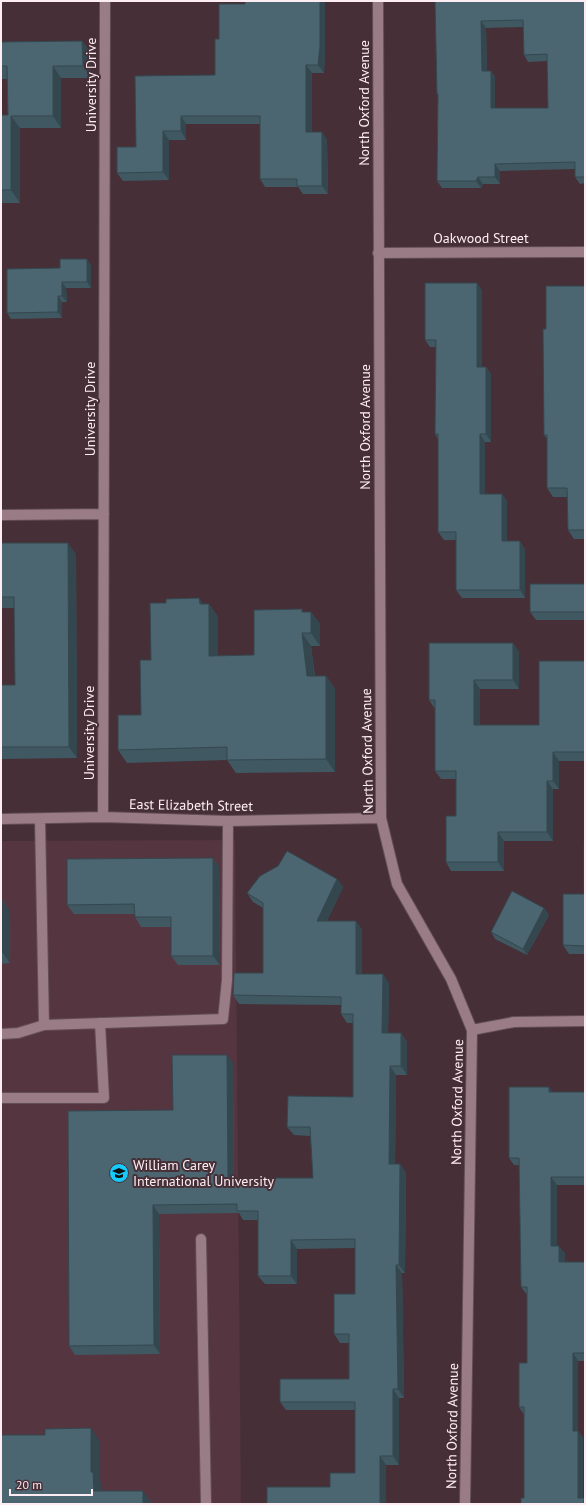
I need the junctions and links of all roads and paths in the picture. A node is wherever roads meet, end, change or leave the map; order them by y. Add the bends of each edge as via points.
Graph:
1 (105, 1) edge
2 (378, 1) edge
3 (585, 252) edge
4 (378, 253) junction
5 (104, 514) junction
6 (1, 515) edge
7 (103, 817) junction
8 (381, 818) junction
9 (1, 819) edge
10 (40, 819) junction
11 (228, 821) junction
12 (585, 1021) edge
13 (100, 1024) junction
14 (44, 1025) junction
15 (472, 1030) junction
16 (1, 1034) edge
17 (1, 1098) edge
18 (201, 1239) dead end
19 (206, 1504) edge
20 (465, 1504) edge

1 - 5 street, University Drive
2 - 4 street, North Oxford Avenue
3 - 4 street, Oakwood Street
4 - 8 street, North Oxford Avenue
5 - 6 street
5 - 7 street, University Drive
7 - 10 street, East Elizabeth Street
7 - 11 street, East Elizabeth Street
8 - 11 street, East Elizabeth Street
8 - 15 street, North Oxford Avenue via 397,884 451,979
9 - 10 street, East Elizabeth Street
10 - 14 street
11 - 13 street via 227,980 223,1019
12 - 15 street via 514,1022
13 - 14 street
13 - 17 street via 104,1098
14 - 16 street via 18,1033
15 - 20 street, North Oxford Avenue
18 - 19 street

